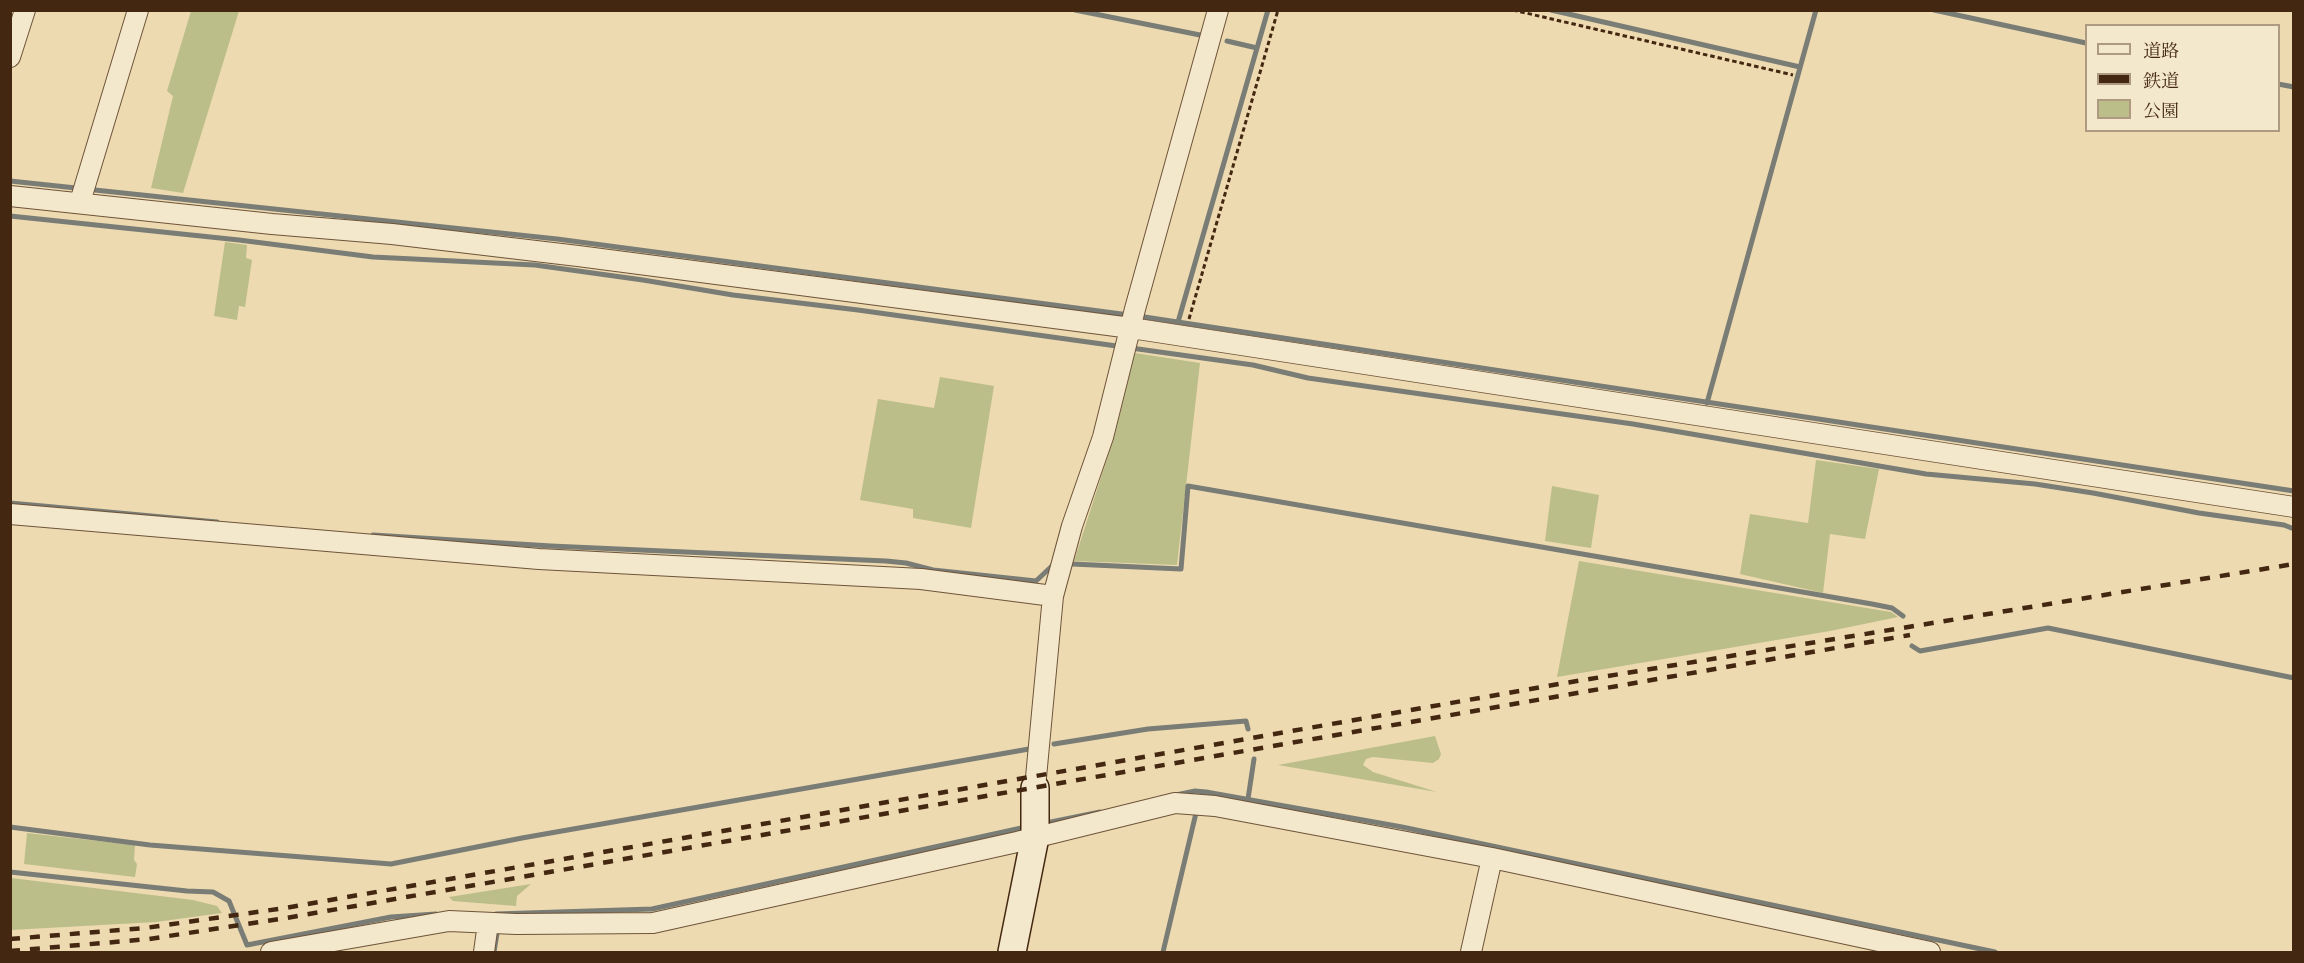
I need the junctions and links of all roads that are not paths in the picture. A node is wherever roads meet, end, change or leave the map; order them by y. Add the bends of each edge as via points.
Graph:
1 (25, 10) edge
2 (138, 10) edge
3 (1218, 10) edge
4 (10, 57) edge
5 (82, 193) junction
6 (10, 196) edge
7 (1130, 330) junction
8 (2294, 507) edge
9 (10, 514) edge
10 (1053, 596) junction
11 (1035, 783) joint
12 (1035, 829) junction
13 (1492, 858) junction
14 (496, 923) junction
15 (271, 952) edge
16 (484, 952) edge
17 (1012, 952) edge
18 (1471, 952) edge
19 (1930, 952) edge

1 - 4 street
2 - 5 street
3 - 7 street
5 - 6 street
5 - 7 street via 272,224 590,257
7 - 8 street
7 - 10 street via 1103,437
9 - 10 street via 539,559 921,579
10 - 11 street
11 - 12 street
12 - 13 street via 1175,803 1215,806
12 - 14 street via 754,902 653,923
12 - 17 street
13 - 18 street
13 - 19 street
14 - 15 street via 449,921
14 - 16 street

